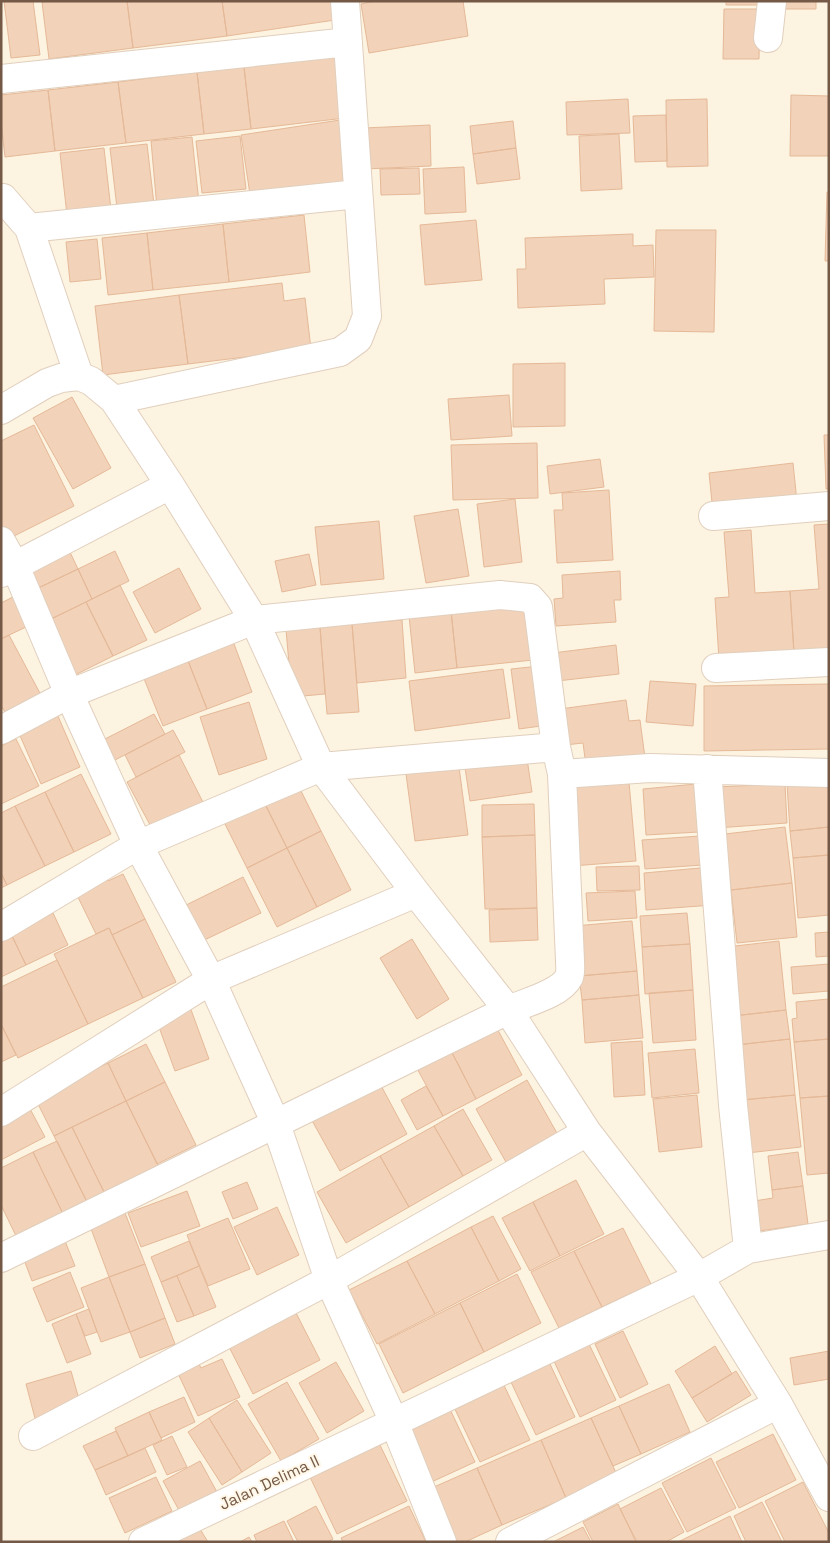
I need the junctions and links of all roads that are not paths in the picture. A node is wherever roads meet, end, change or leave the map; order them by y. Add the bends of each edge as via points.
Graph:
1 (345, 1) edge
2 (772, 1) edge
3 (768, 38) dead end
4 (348, 42) junction
5 (1, 80) edge
6 (2, 193) edge
7 (358, 194) junction
8 (29, 228) junction
9 (79, 376) junction
10 (114, 400) junction
11 (1, 410) edge
12 (170, 485) junction
13 (829, 506) edge
14 (713, 516) dead end
15 (1, 541) edge
16 (8, 570) edge
17 (254, 620) junction
18 (829, 662) edge
19 (716, 668) dead end
20 (68, 694) junction
21 (1, 730) edge
22 (556, 747) junction
23 (321, 766) junction
24 (707, 768) junction
25 (829, 773) edge
26 (562, 774) junction
27 (138, 845) junction
28 (416, 893) junction
29 (1, 927) edge
30 (211, 980) junction
31 (508, 1010) junction
32 (1, 1112) edge
33 (276, 1124) junction
34 (588, 1132) junction
35 (829, 1235) edge
36 (748, 1249) junction
37 (1, 1258) edge
38 (699, 1277) junction
39 (329, 1280) junction
40 (778, 1404) junction
41 (394, 1422) junction
42 (33, 1436) dead end
43 (829, 1497) edge
44 (143, 1542) edge
45 (442, 1542) edge
46 (510, 1542) edge

1 - 4 street
2 - 3 street
4 - 5 street
4 - 7 street
6 - 8 street
7 - 8 street
7 - 10 street via 368,316 358,339 340,352
8 - 9 street
9 - 10 street via 91,380
9 - 11 street via 48,383
10 - 12 street
12 - 16 street
12 - 17 street
13 - 14 street
15 - 16 street
16 - 20 street
17 - 20 street
17 - 22 street via 500,595 530,598 538,608
17 - 23 street
18 - 19 street
20 - 21 street
20 - 27 street
22 - 23 street
22 - 26 street
23 - 27 street
23 - 28 street
24 - 25 street
24 - 26 street
24 - 36 street via 733,1105
26 - 31 street via 570,976 557,990
27 - 29 street
27 - 30 street
28 - 30 street
28 - 31 street
30 - 32 street
30 - 33 street
31 - 33 street
31 - 34 street
33 - 37 street
33 - 39 street
34 - 38 street
34 - 39 street
35 - 36 street, Jalan Delima II
36 - 38 street, Jalan Delima II
38 - 40 street
38 - 41 street, Jalan Delima II
39 - 41 street
39 - 42 street
40 - 43 street
40 - 46 street
41 - 44 street, Jalan Delima II
41 - 45 street

